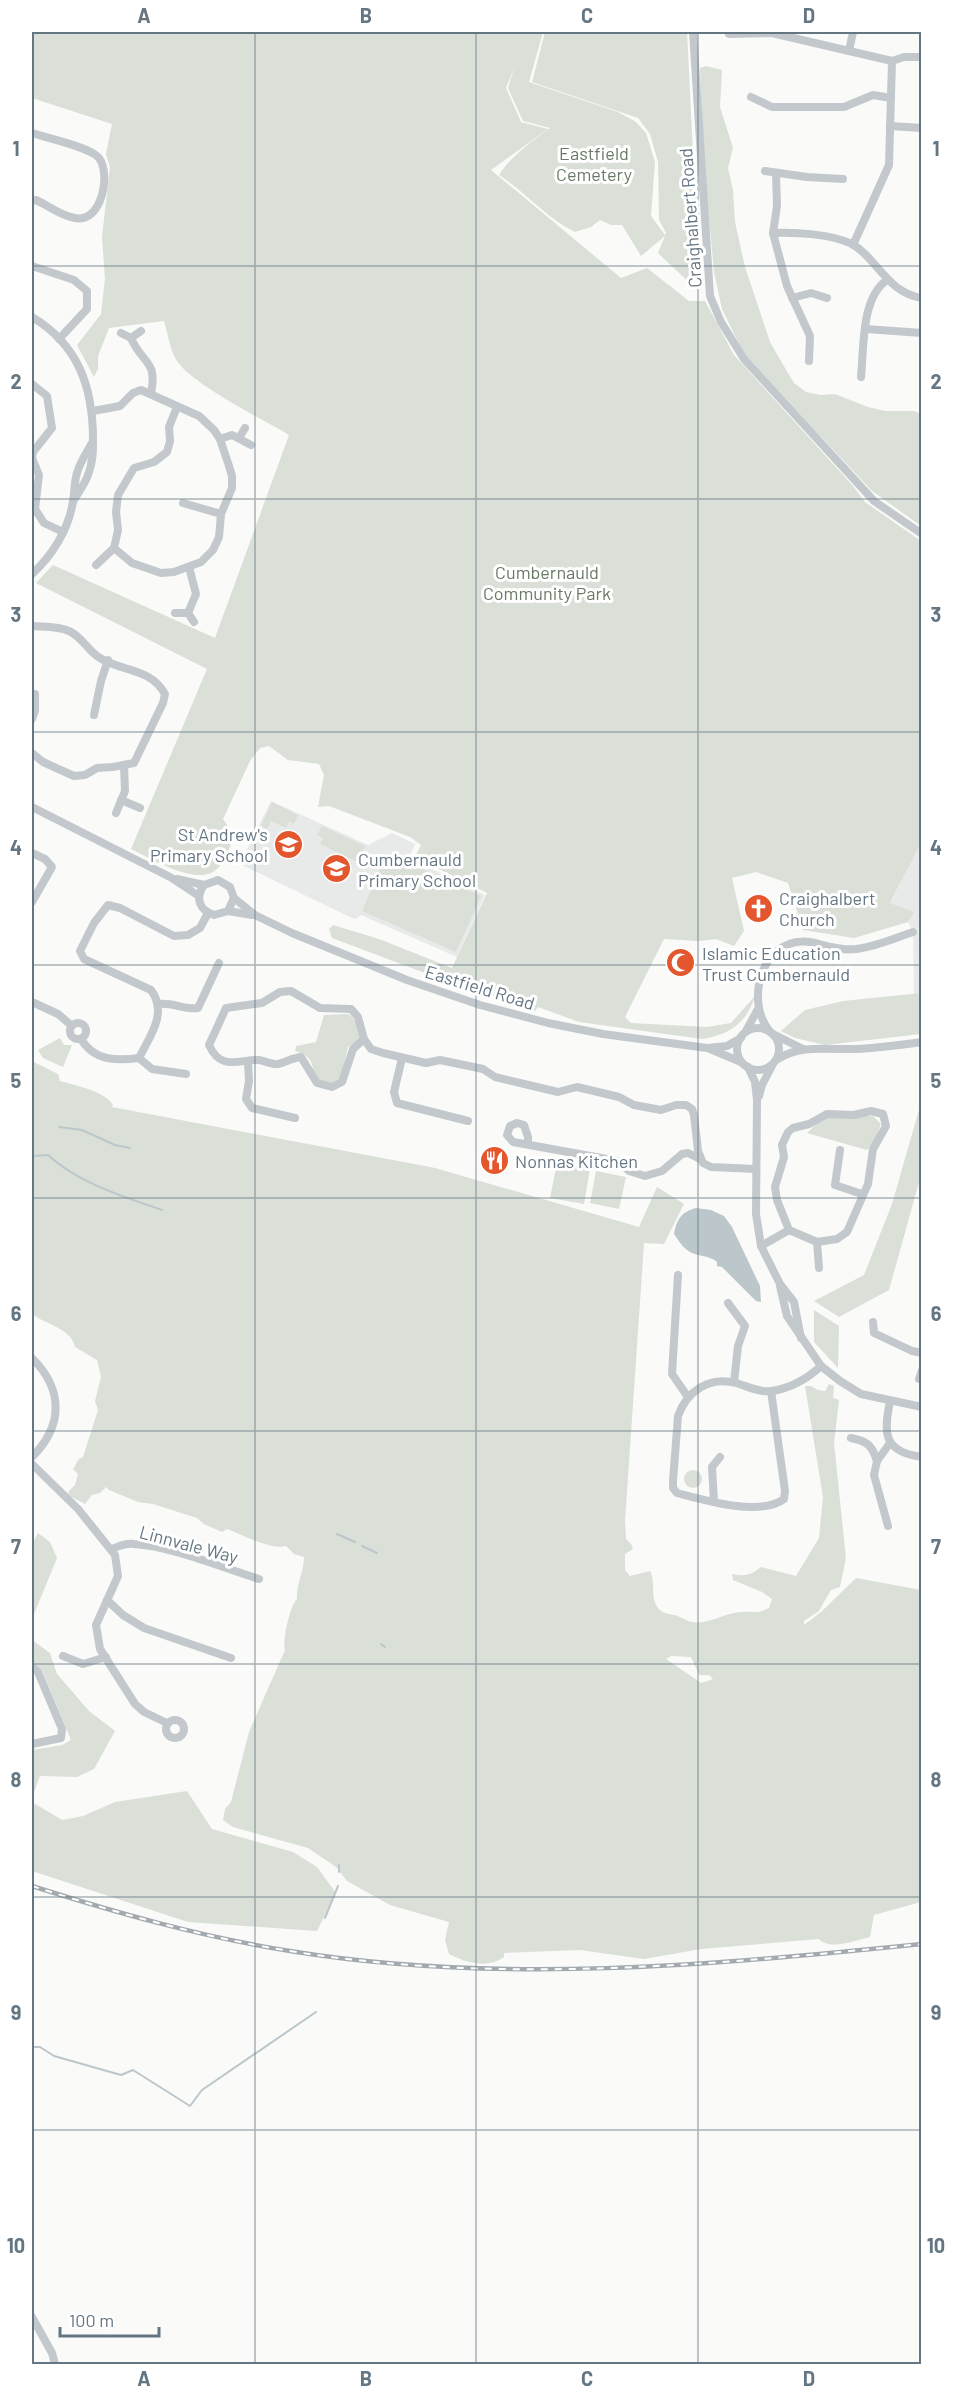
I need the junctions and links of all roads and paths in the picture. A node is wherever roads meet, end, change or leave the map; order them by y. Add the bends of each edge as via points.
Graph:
1 (693, 32) edge
2 (853, 32) edge
3 (730, 33) edge
4 (849, 51) junction
5 (921, 57) edge
6 (892, 61) junction
7 (751, 97) dead end
8 (891, 98) junction
9 (890, 126) junction
10 (921, 128) edge
11 (32, 133) edge
12 (765, 171) dead end
13 (776, 173) junction
14 (843, 179) dead end
15 (32, 201) edge
16 (773, 233) junction
17 (853, 245) junction
18 (32, 266) edge
19 (887, 280) junction
20 (792, 298) junction
21 (827, 298) dead end
22 (921, 298) edge
23 (32, 317) edge
24 (866, 329) junction
25 (141, 331) dead end
26 (121, 333) dead end
27 (921, 333) edge
28 (131, 338) junction
29 (58, 339) junction
30 (809, 361) dead end
31 (861, 376) dead end
32 (32, 384) edge
33 (151, 393) junction
34 (177, 407) junction
35 (93, 411) junction
36 (244, 428) dead end
37 (219, 438) junction
38 (239, 438) junction
39 (251, 445) dead end
40 (34, 492) edge
41 (183, 503) dead end
42 (221, 514) junction
43 (63, 532) junction
44 (921, 534) edge
45 (114, 548) junction
46 (96, 566) dead end
47 (189, 567) junction
48 (32, 574) edge
49 (175, 613) dead end
50 (189, 613) junction
51 (194, 622) dead end
52 (32, 626) edge
53 (108, 660) junction
54 (35, 694) dead end
55 (94, 715) dead end
56 (32, 719) edge
57 (32, 753) edge
58 (124, 765) junction
59 (122, 800) junction
60 (32, 807) edge
61 (140, 808) dead end
62 (116, 813) dead end
63 (32, 853) edge
64 (170, 878) junction
65 (204, 885) junction
66 (199, 896) junction
67 (234, 898) junction
68 (32, 902) edge
69 (228, 911) junction
70 (208, 913) junction
71 (255, 915) junction
72 (913, 932) dead end
73 (219, 963) dead end
74 (34, 1003) edge
75 (158, 1004) junction
76 (758, 1009) junction
77 (32, 1014) edge
78 (72, 1026) junction
79 (771, 1033) junction
80 (743, 1035) junction
81 (81, 1039) junction
82 (364, 1039) junction
83 (921, 1042) edge
84 (707, 1048) junction
85 (804, 1049) junction
86 (139, 1058) junction
87 (402, 1058) junction
88 (776, 1061) junction
89 (248, 1062) junction
90 (746, 1066) junction
91 (186, 1074) dead end
92 (757, 1101) junction
93 (295, 1118) dead end
94 (468, 1121) dead end
95 (528, 1144) dead end
96 (840, 1150) dead end
97 (700, 1159) junction
98 (756, 1169) junction
99 (862, 1194) junction
100 (789, 1230) junction
101 (817, 1242) junction
102 (761, 1246) junction
103 (819, 1268) dead end
104 (678, 1275) dead end
105 (728, 1303) dead end
106 (873, 1322) dead end
107 (921, 1353) edge
108 (32, 1358) edge
109 (821, 1366) junction
110 (921, 1370) edge
111 (919, 1379) dead end
112 (734, 1382) junction
113 (771, 1392) junction
114 (688, 1397) junction
115 (890, 1402) junction
116 (921, 1407) edge
117 (851, 1438) dead end
118 (891, 1443) junction
119 (32, 1457) edge
120 (720, 1457) dead end
121 (921, 1457) edge
122 (877, 1461) junction
123 (32, 1464) edge
124 (714, 1502) junction
125 (888, 1526) dead end
126 (112, 1549) junction
127 (260, 1579) dead end
128 (107, 1600) junction
129 (63, 1656) dead end
130 (106, 1657) junction
131 (231, 1658) dead end
132 (35, 1670) edge
133 (167, 1723) dead end
134 (32, 1744) edge
135 (32, 2317) edge
136 (55, 2364) edge

1 - 44 street, Craighalbert Road via 710,296 721,322 744,359 874,501
2 - 4 street
3 - 4 street via 772,33
4 - 6 street
5 - 6 street
6 - 8 street
7 - 8 street via 772,107 844,107 873,94
8 - 9 street
9 - 10 street
9 - 17 street via 889,165
11 - 15 street via 95,154 103,162 104,170 98,207 83,218
12 - 13 street
13 - 14 street
13 - 16 street
16 - 17 street via 801,232
16 - 20 street
17 - 19 street
18 - 29 street via 74,280 87,291 87,309
19 - 22 street
19 - 24 street via 870,301
20 - 21 street via 811,293
20 - 30 street via 810,336
23 - 29 street
24 - 27 street
24 - 31 street
25 - 28 street
26 - 28 street
28 - 33 street via 154,376
29 - 35 street via 75,359
32 - 40 street via 47,396 52,428 33,452 39,476
33 - 34 street
33 - 35 street via 141,390 120,406
34 - 37 street via 199,416
34 - 45 street via 166,452 154,462 134,468 118,495
35 - 43 street via 89,474 74,500
36 - 38 street
37 - 38 street
37 - 42 street via 232,476 232,488
38 - 39 street
40 - 43 street via 35,509 44,523
41 - 42 street
42 - 47 street via 219,537 213,550
43 - 48 street
45 - 46 street
45 - 47 street via 132,563 149,570 161,573
47 - 50 street via 196,594
49 - 50 street
50 - 51 street
52 - 53 street via 68,630 83,639 97,656
53 - 55 street
53 - 58 street via 148,677 165,694 134,763
54 - 56 street
57 - 58 street via 74,776
58 - 59 street
59 - 61 street
59 - 62 street
60 - 64 street, Eastfield Road
63 - 68 street via 52,867
64 - 65 street, Eastfield Road
64 - 66 street, Eastfield Road
65 - 66 street
65 - 67 street, Eastfield Road via 224,882
66 - 70 street
67 - 69 street
67 - 71 street, Eastfield Road
69 - 70 street, Eastfield Road
69 - 71 street, Eastfield Road
70 - 75 street via 200,928 188,935 174,936 108,905 93,923 80,951 84,959 151,990
71 - 84 street, Eastfield Road via 407,980 480,1005 603,1034
72 - 76 street via 859,949 806,942 783,947 763,969
73 - 75 street via 198,1008
74 - 77 street
74 - 78 street via 58,1014
75 - 86 street via 156,1025
76 - 79 street
76 - 80 street
78 - 81 street via 71,1036
78 - 81 street via 76,1023 85,1027 87,1031
79 - 80 street via 757,1028
79 - 85 street
79 - 88 street via 779,1047
80 - 84 street, Eastfield Road via 726,1046
80 - 90 street via 737,1050
81 - 86 street via 94,1054 107,1059
82 - 87 street via 371,1049
82 - 89 street via 352,1049 342,1082 332,1087 317,1083 301,1057 276,1064
82 - 89 street via 358,1017 351,1009 320,1008 291,991 280,992 262,1003 226,1008 209,1045 213,1054 228,1062
83 - 85 street via 858,1049
84 - 90 street, Eastfield Road
85 - 88 street
86 - 91 street via 152,1069
87 - 94 street via 394,1092 397,1103
87 - 97 street via 426,1063 440,1059 558,1092 577,1087 661,1110 686,1105 694,1115
88 - 90 street via 763,1070
88 - 92 street
89 - 93 street via 246,1099 252,1108
90 - 92 street via 755,1082
92 - 98 street
95 - 97 street via 618,1161 629,1171 645,1176 662,1171 682,1154
96 - 99 street via 835,1185
97 - 98 street via 711,1167
98 - 102 street
99 - 100 street via 868,1184 872,1152 886,1126 883,1114 871,1110 854,1115 827,1114 793,1128 784,1138 784,1157 775,1187
99 - 101 street via 847,1232 837,1239
100 - 101 street
100 - 102 street
101 - 103 street
102 - 109 street via 780,1284 787,1316
104 - 114 street via 672,1374
105 - 112 street via 745,1326 738,1346
106 - 107 street via 874,1333
108 - 119 street via 51,1384 55,1405 54,1426
109 - 113 street via 807,1379
109 - 115 street via 861,1394
110 - 111 street
112 - 113 street
112 - 114 street via 709,1383
113 - 124 street via 784,1498 779,1503 751,1506
114 - 124 street via 678,1416 673,1488 677,1493
115 - 116 street
115 - 118 street via 885,1425
117 - 122 street via 864,1440 873,1447
118 - 121 street via 904,1454
118 - 122 street
120 - 124 street via 712,1467
122 - 125 street via 874,1476
123 - 126 street
126 - 127 street, Linnvale Way via 134,1544 162,1549
126 - 128 street via 118,1576
128 - 130 street via 96,1625 100,1648
128 - 131 street via 144,1628
129 - 130 street via 83,1664
130 - 133 street via 135,1704
132 - 134 street via 62,1729 61,1738
135 - 136 street

